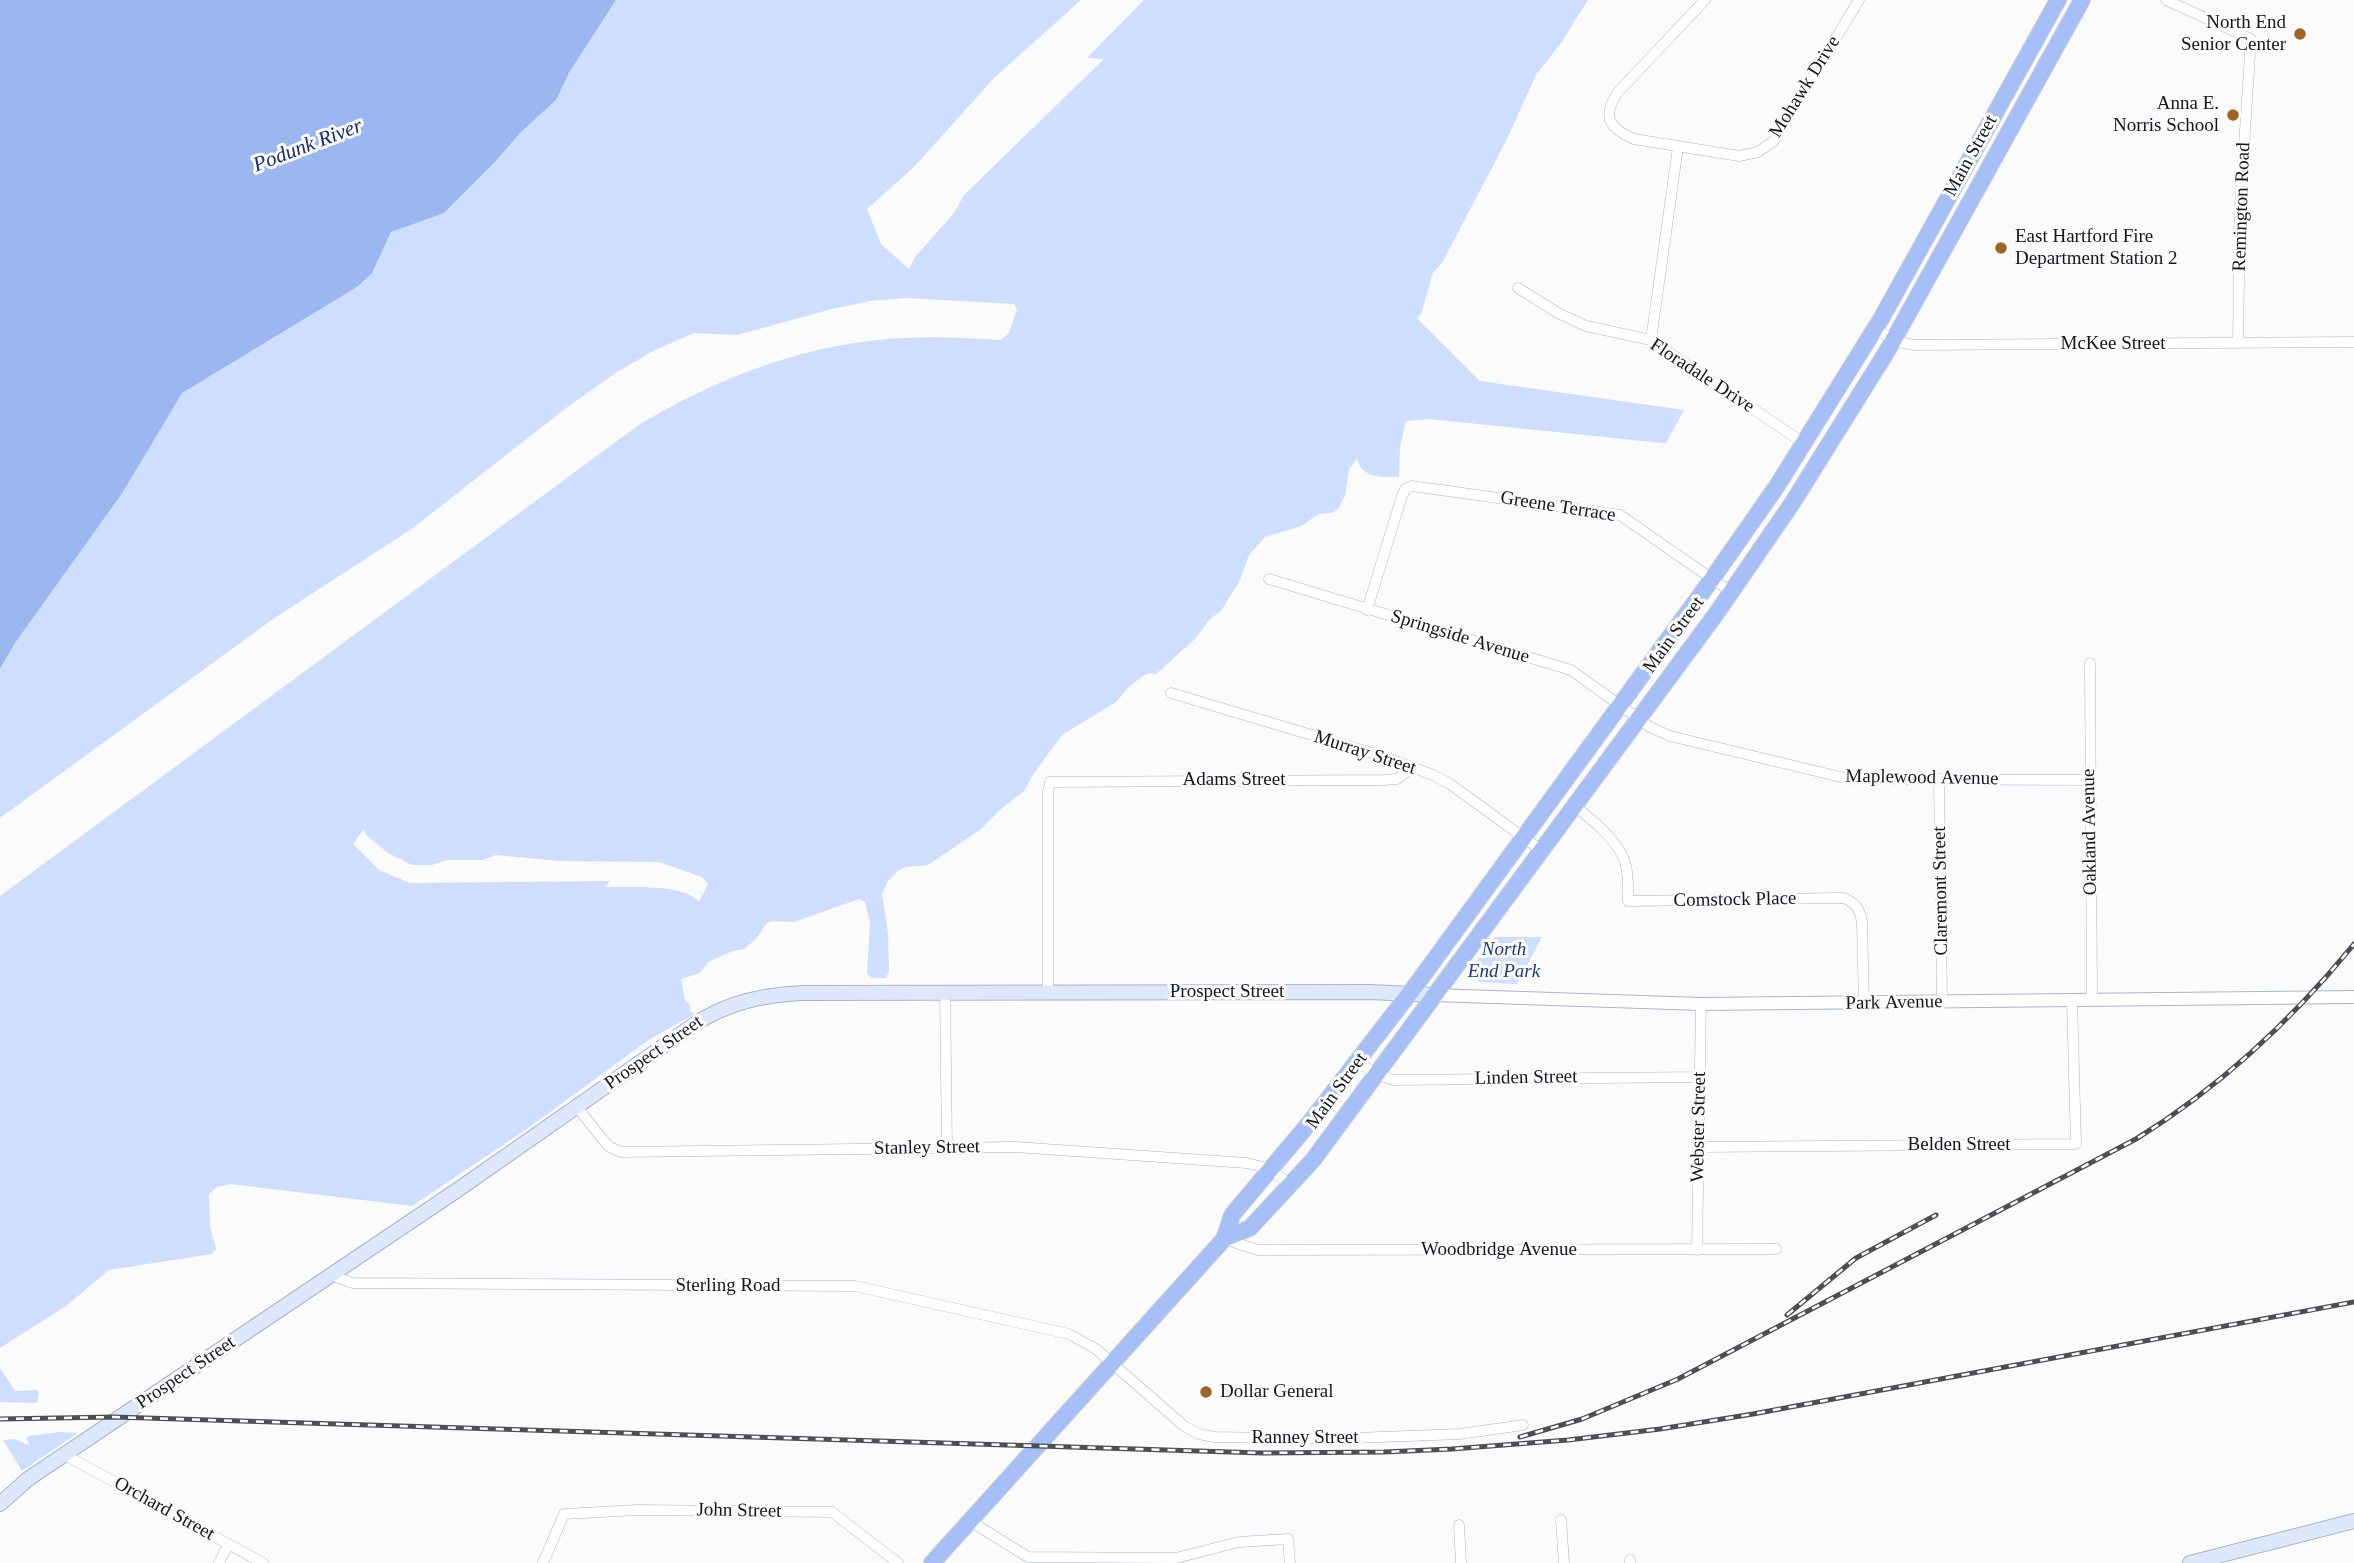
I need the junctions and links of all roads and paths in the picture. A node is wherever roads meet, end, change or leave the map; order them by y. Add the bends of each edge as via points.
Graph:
1 (1704, 0) edge
2 (1859, 0) edge
3 (2058, 0) edge
4 (2082, 0) edge
5 (2166, 0) edge
6 (1678, 147) junction
7 (1934, 224) junction
8 (1952, 234) junction
9 (1518, 288) dead end
10 (1875, 329) junction
11 (1894, 339) junction
12 (1651, 340) junction
13 (2354, 342) edge
14 (2238, 343) junction
15 (1805, 444) junction
16 (1269, 579) dead end
17 (1712, 579) junction
18 (1731, 592) junction
19 (1367, 610) junction
20 (2090, 663) dead end
21 (1171, 693) dead end
22 (1620, 704) junction
23 (1639, 718) junction
24 (1413, 767) junction
25 (1939, 779) junction
26 (2089, 779) junction
27 (1574, 806) junction
28 (1525, 838) junction
29 (1541, 850) junction
30 (945, 991) junction
31 (1048, 992) junction
32 (1410, 994) junction
33 (1434, 995) junction
34 (2354, 997) edge
35 (2072, 1001) junction
36 (2092, 1001) junction
37 (1942, 1002) junction
38 (1864, 1003) junction
39 (1701, 1004) junction
40 (1358, 1061) junction
41 (1376, 1074) junction
42 (1699, 1077) junction
43 (577, 1107) junction
44 (1698, 1147) junction
45 (947, 1148) junction
46 (1270, 1170) junction
47 (1291, 1185) junction
48 (1224, 1239) junction
49 (1776, 1249) dead end
50 (1697, 1250) junction
51 (331, 1275) junction
52 (1112, 1363) junction
53 (1524, 1425) dead end
54 (65, 1455) junction
55 (0, 1504) edge
56 (1561, 1520) dead end
57 (970, 1521) junction
58 (2354, 1521) edge
59 (1459, 1525) dead end
60 (228, 1545) junction
61 (219, 1563) edge
62 (263, 1563) edge
63 (543, 1563) edge
64 (898, 1563) edge
65 (932, 1563) edge
66 (1290, 1563) edge
67 (1461, 1563) edge
68 (1564, 1563) edge
69 (2190, 1563) edge

1 - 6 street, Mohawk Drive via 1609,106 1610,121 1621,133
2 - 6 street, Mohawk Drive via 1774,141 1758,152 1739,156
3 - 7 highway, Main Street
4 - 8 highway, Main Street
5 - 14 street, Remington Road via 2251,39 2240,207
6 - 12 street
7 - 8 highway
7 - 10 highway, Main Street
8 - 11 highway, Main Street
9 - 12 street, Floradale Drive via 1586,326
10 - 11 street, McKee Street
10 - 15 highway, Main Street
11 - 14 street, McKee Street via 1912,345
11 - 18 highway, Main Street
12 - 15 street, Floradale Drive
13 - 14 street, McKee Street
15 - 17 highway, Main Street
16 - 19 street, Springside Avenue
17 - 18 street, Greene Terrace
17 - 19 street, Greene Terrace via 1620,515 1412,486 1405,489
17 - 22 highway, Main Street
18 - 23 highway, Main Street
19 - 22 street, Springside Avenue via 1571,670
20 - 26 street, Oakland Avenue
21 - 24 street, Murray Street
22 - 23 street, Springside Avenue
22 - 28 highway, Main Street
23 - 25 street, Maplewood Avenue via 1670,736 1836,777
23 - 27 highway, Main Street
24 - 28 street, Murray Street via 1450,784
24 - 31 street, Adams Street via 1397,779 1384,780 1050,782
25 - 26 street, Maplewood Avenue
25 - 37 street, Claremont Street
26 - 36 street, Oakland Avenue
27 - 29 highway, Main Street
27 - 38 street, Comstock Place via 1597,824 1623,856 1628,901 1842,898 1853,902 1862,922
28 - 29 street, Murray Street
28 - 32 highway, Main Street
29 - 33 highway, Main Street
30 - 31 main road, Prospect Street
30 - 43 main road, Prospect Street via 793,993 742,1001 709,1015
30 - 45 street
31 - 32 main road, Prospect Street
32 - 33 main road, Prospect Street
32 - 40 highway, Main Street
33 - 39 street, Park Avenue
33 - 41 highway, Main Street
34 - 36 street, Park Avenue
35 - 36 street, Park Avenue
35 - 37 street, Park Avenue
35 - 44 street, Belden Street via 2076,1144
37 - 38 street, Park Avenue
38 - 39 street, Park Avenue
39 - 42 street, Webster Street
40 - 41 street, Linden Street
40 - 46 highway, Main Street
41 - 42 street, Linden Street via 1394,1080
41 - 47 highway, Main Street
42 - 44 street, Webster Street
43 - 45 street, Stanley Street via 608,1146 621,1153
43 - 51 main road, Prospect Street
44 - 50 street, Webster Street
45 - 46 street, Stanley Street via 1028,1148 1247,1163
46 - 47 street, Stanley Street
46 - 48 highway, Main Street via 1232,1215
47 - 48 highway, Main Street via 1250,1228
48 - 50 street, Woodbridge Avenue via 1258,1251
48 - 52 highway, Main Street
49 - 50 street, Woodbridge Avenue
51 - 52 street, Sterling Road via 353,1283 855,1286 1061,1331 1087,1343
51 - 54 main road, Prospect Street
52 - 53 street, Ranney Street via 1184,1426 1214,1437 1460,1434
52 - 57 highway, Main Street
54 - 55 main road, Prospect Street
54 - 60 street, Orchard Street
56 - 68 street
57 - 65 highway, Main Street
57 - 66 street via 1028,1557 1176,1558 1240,1542 1288,1539
58 - 69 main road
59 - 67 street
60 - 61 street
60 - 62 street, Orchard Street
63 - 64 street, John Street via 564,1514 638,1510 832,1512

